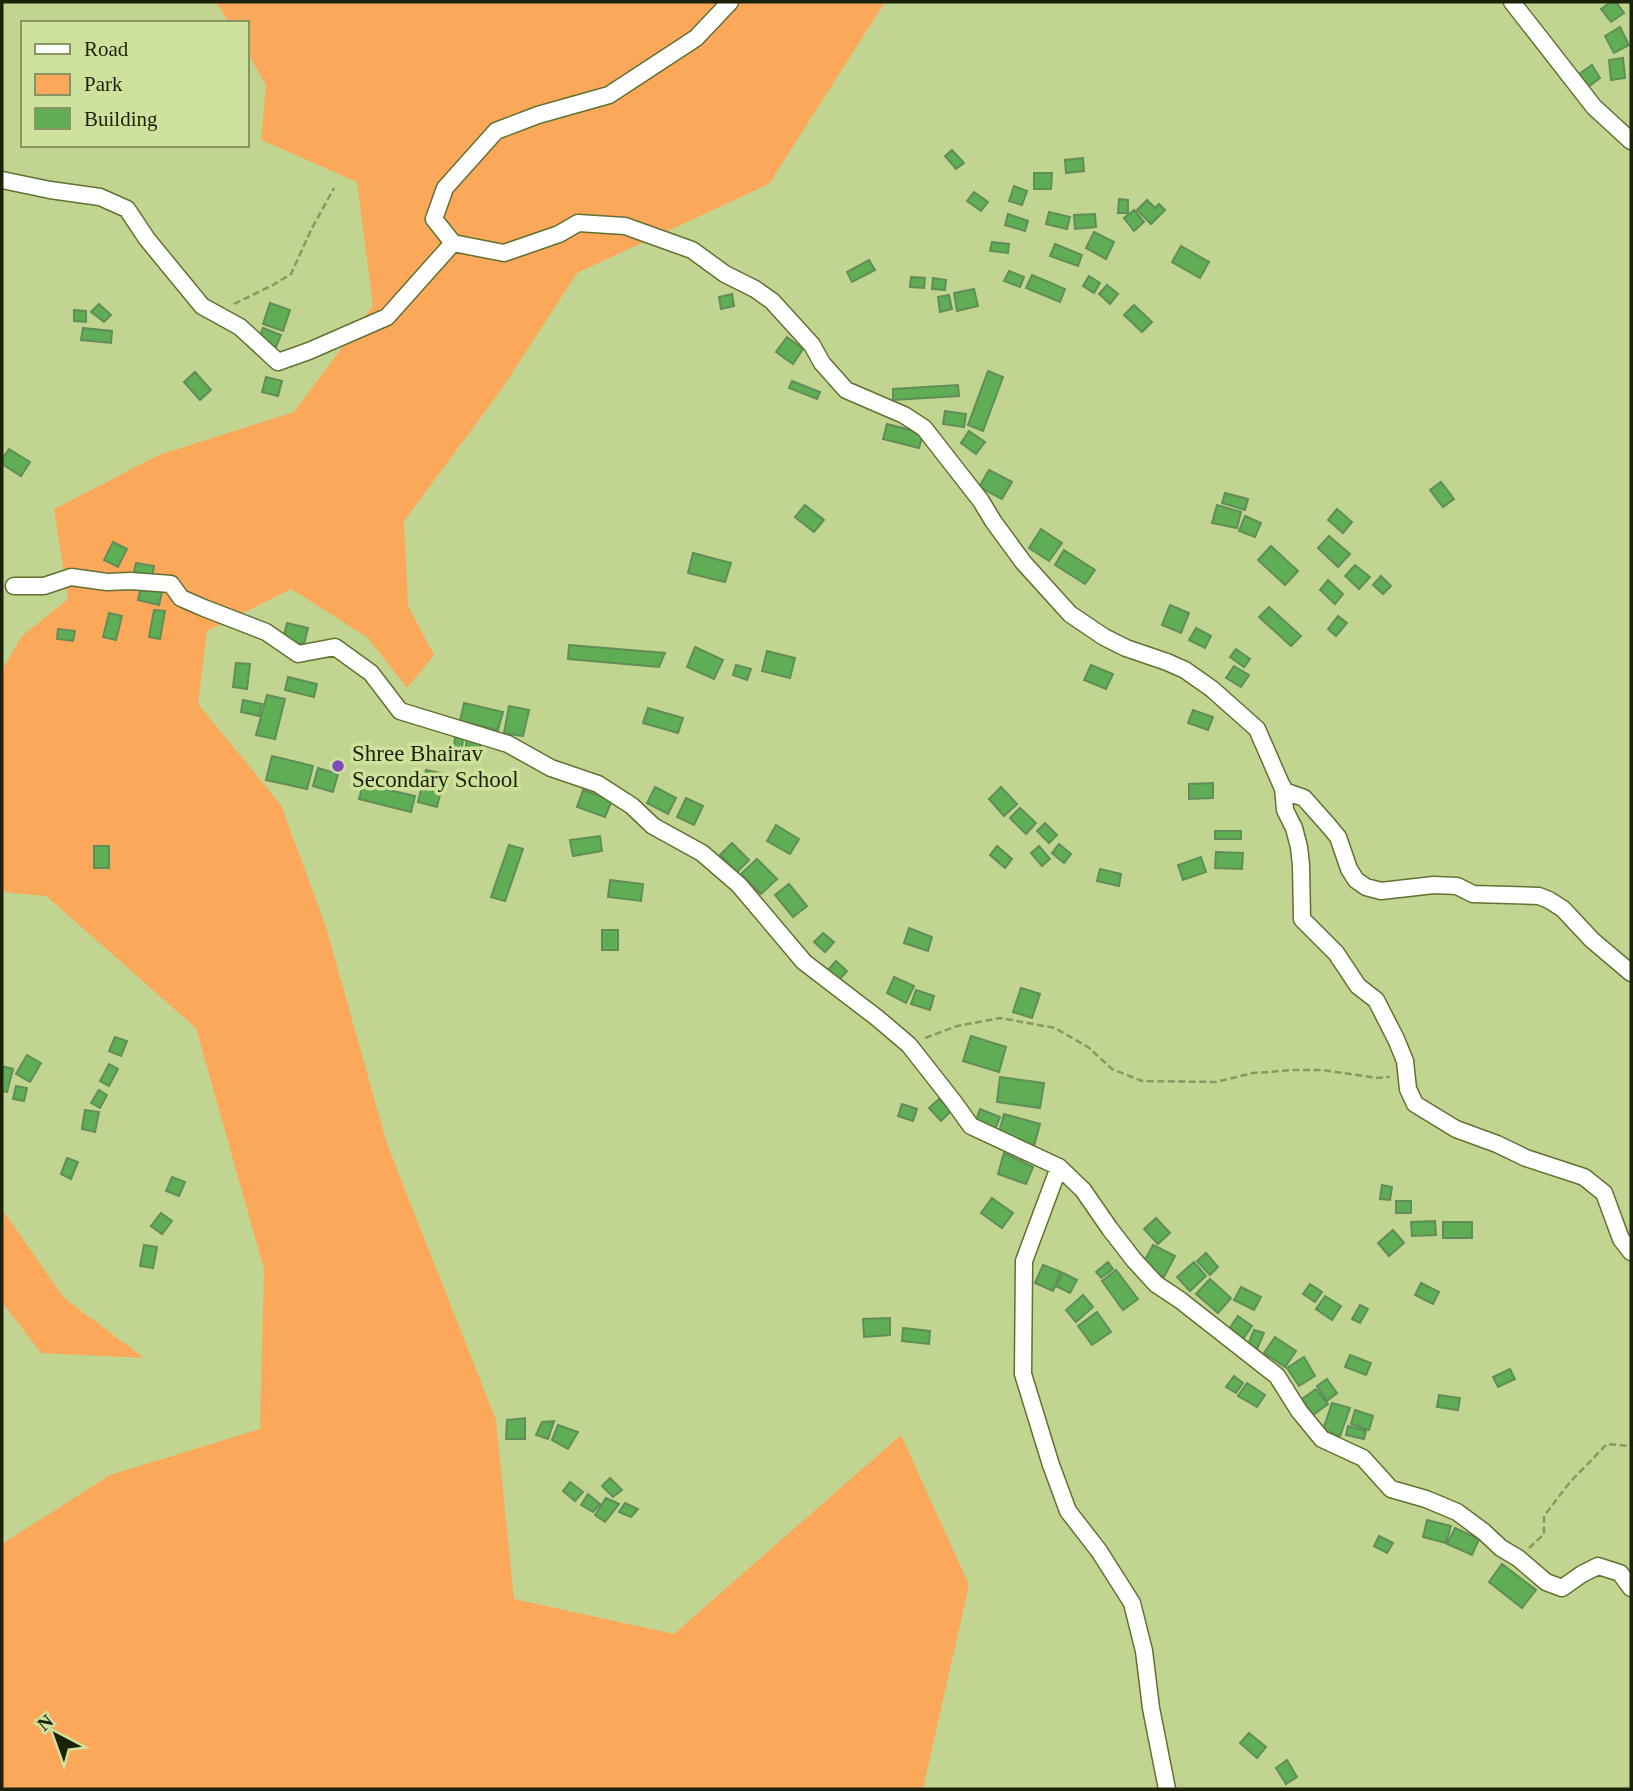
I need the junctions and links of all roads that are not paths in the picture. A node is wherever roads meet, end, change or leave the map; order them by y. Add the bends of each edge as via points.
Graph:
1 (730, 2) edge
2 (1511, 2) edge
3 (1631, 141) edge
4 (2, 180) edge
5 (453, 243) junction
6 (14, 586) dead end
7 (1283, 787) junction
8 (1631, 973) edge
9 (1059, 1167) junction
10 (1631, 1252) edge
11 (1631, 1588) edge
12 (1167, 1789) edge

1 - 5 street via 696,38 610,95 496,131 445,188 434,219
2 - 3 street via 1594,107
4 - 5 street via 100,197 127,209 202,306 240,327 278,362 387,317
5 - 7 street via 504,253 579,223 625,226 692,250 764,295 812,345 846,390 924,428 1023,562 1070,614 1126,648 1192,674 1257,729
6 - 9 street via 44,586 71,577 171,584 181,598 266,632 298,654 335,647 371,673 400,711 508,744 551,768 598,784 653,825 702,853 739,885 804,962 909,1045 971,1126
7 - 8 street via 1304,798 1338,837 1349,869 1366,887 1381,891 1457,886 1473,894 1538,896 1563,909
7 - 10 street via 1285,810 1299,848 1301,919 1336,953 1358,986 1376,1000 1405,1061 1415,1104 1456,1129 1584,1177 1604,1193 1621,1239
9 - 11 street via 1083,1189 1133,1261 1156,1284 1277,1376 1322,1439 1363,1458 1391,1489 1457,1512 1546,1581 1562,1588 1598,1566 1620,1573
9 - 12 street via 1024,1261 1023,1374 1068,1511 1132,1603

